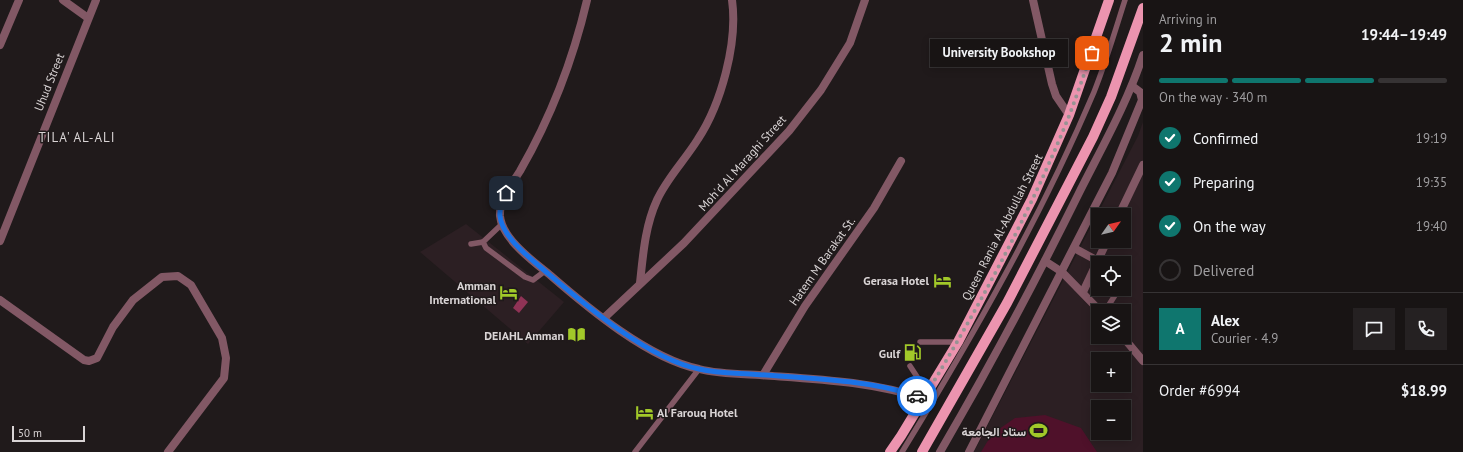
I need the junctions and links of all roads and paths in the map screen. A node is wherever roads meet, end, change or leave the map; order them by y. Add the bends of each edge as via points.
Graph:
1 (18, 0) edge
2 (63, 0) edge
3 (96, 0) edge
4 (587, 0) edge
5 (732, 0) edge
6 (865, 0) edge
7 (1033, 0) edge
8 (1109, 0) edge
9 (1125, 0) edge
10 (1143, 8) edge
11 (88, 18) junction
12 (0, 45) edge
13 (1143, 55) edge
14 (1132, 86) junction
15 (1142, 94) edge
16 (1069, 115) junction
17 (901, 160) dead end
18 (1143, 165) edge
19 (1122, 208) edge
20 (502, 224) junction
21 (0, 241) edge
22 (483, 242) junction
23 (470, 244) dead end
24 (1074, 248) junction
25 (1091, 257) edge
26 (1045, 261) junction
27 (545, 271) junction
28 (1062, 272) junction
29 (1091, 275) edge
30 (640, 283) junction
31 (1083, 292) junction
32 (0, 300) edge
33 (1094, 304) edge
34 (604, 318) junction
35 (920, 342) dead end
36 (958, 342) junction
37 (1129, 344) edge
38 (1143, 361) edge
39 (910, 366) dead end
40 (699, 369) junction
41 (764, 375) junction
42 (926, 395) junction
43 (168, 452) edge
44 (635, 452) edge
45 (890, 452) edge
46 (902, 452) edge
47 (922, 452) edge
48 (940, 452) edge
49 (969, 452) edge

1 - 12 street
2 - 11 street
3 - 11 street, Uhud Street
4 - 20 street via 574,51 553,108 537,142 506,193 501,207
5 - 30 street via 732,32 724,76 704,128 657,200 648,229
6 - 30 street, Moh'd Al Maraghi Street via 850,43 789,131 684,243
7 - 16 street via 1052,84 1056,96
8 - 16 main road, Queen Rania Al-Abdullah Street
9 - 46 lane via 1094,91 1042,202 982,318
10 - 47 main road via 1093,138 1007,303
11 - 21 street, Uhud Street
13 - 14 street
14 - 15 street
14 - 26 street
15 - 24 street via 1142,100 1115,166
16 - 36 main road, Queen Rania Al-Abdullah Street via 1032,199
17 - 41 street, Hatem M Barakat St. via 874,208 805,306
18 - 19 street
20 - 22 lane
20 - 27 street via 513,242
22 - 23 lane
22 - 27 lane via 486,248 524,277 533,280
24 - 25 street
24 - 28 street
26 - 28 street
26 - 48 street
27 - 34 street
28 - 31 street
28 - 49 street
29 - 31 street
30 - 34 street, Moh'd Al Maraghi Street
31 - 33 street
32 - 43 street via 84,360 89,361 97,358 133,300 162,277 178,276 191,285 222,338 226,358 224,378
34 - 40 street via 665,357
35 - 36 lane
36 - 42 main road, Queen Rania Al-Abdullah Street
37 - 38 street
39 - 42 lane
40 - 41 street
40 - 44 lane
41 - 42 street via 844,382
42 - 45 main road, Queen Rania Al-Abdullah Street

